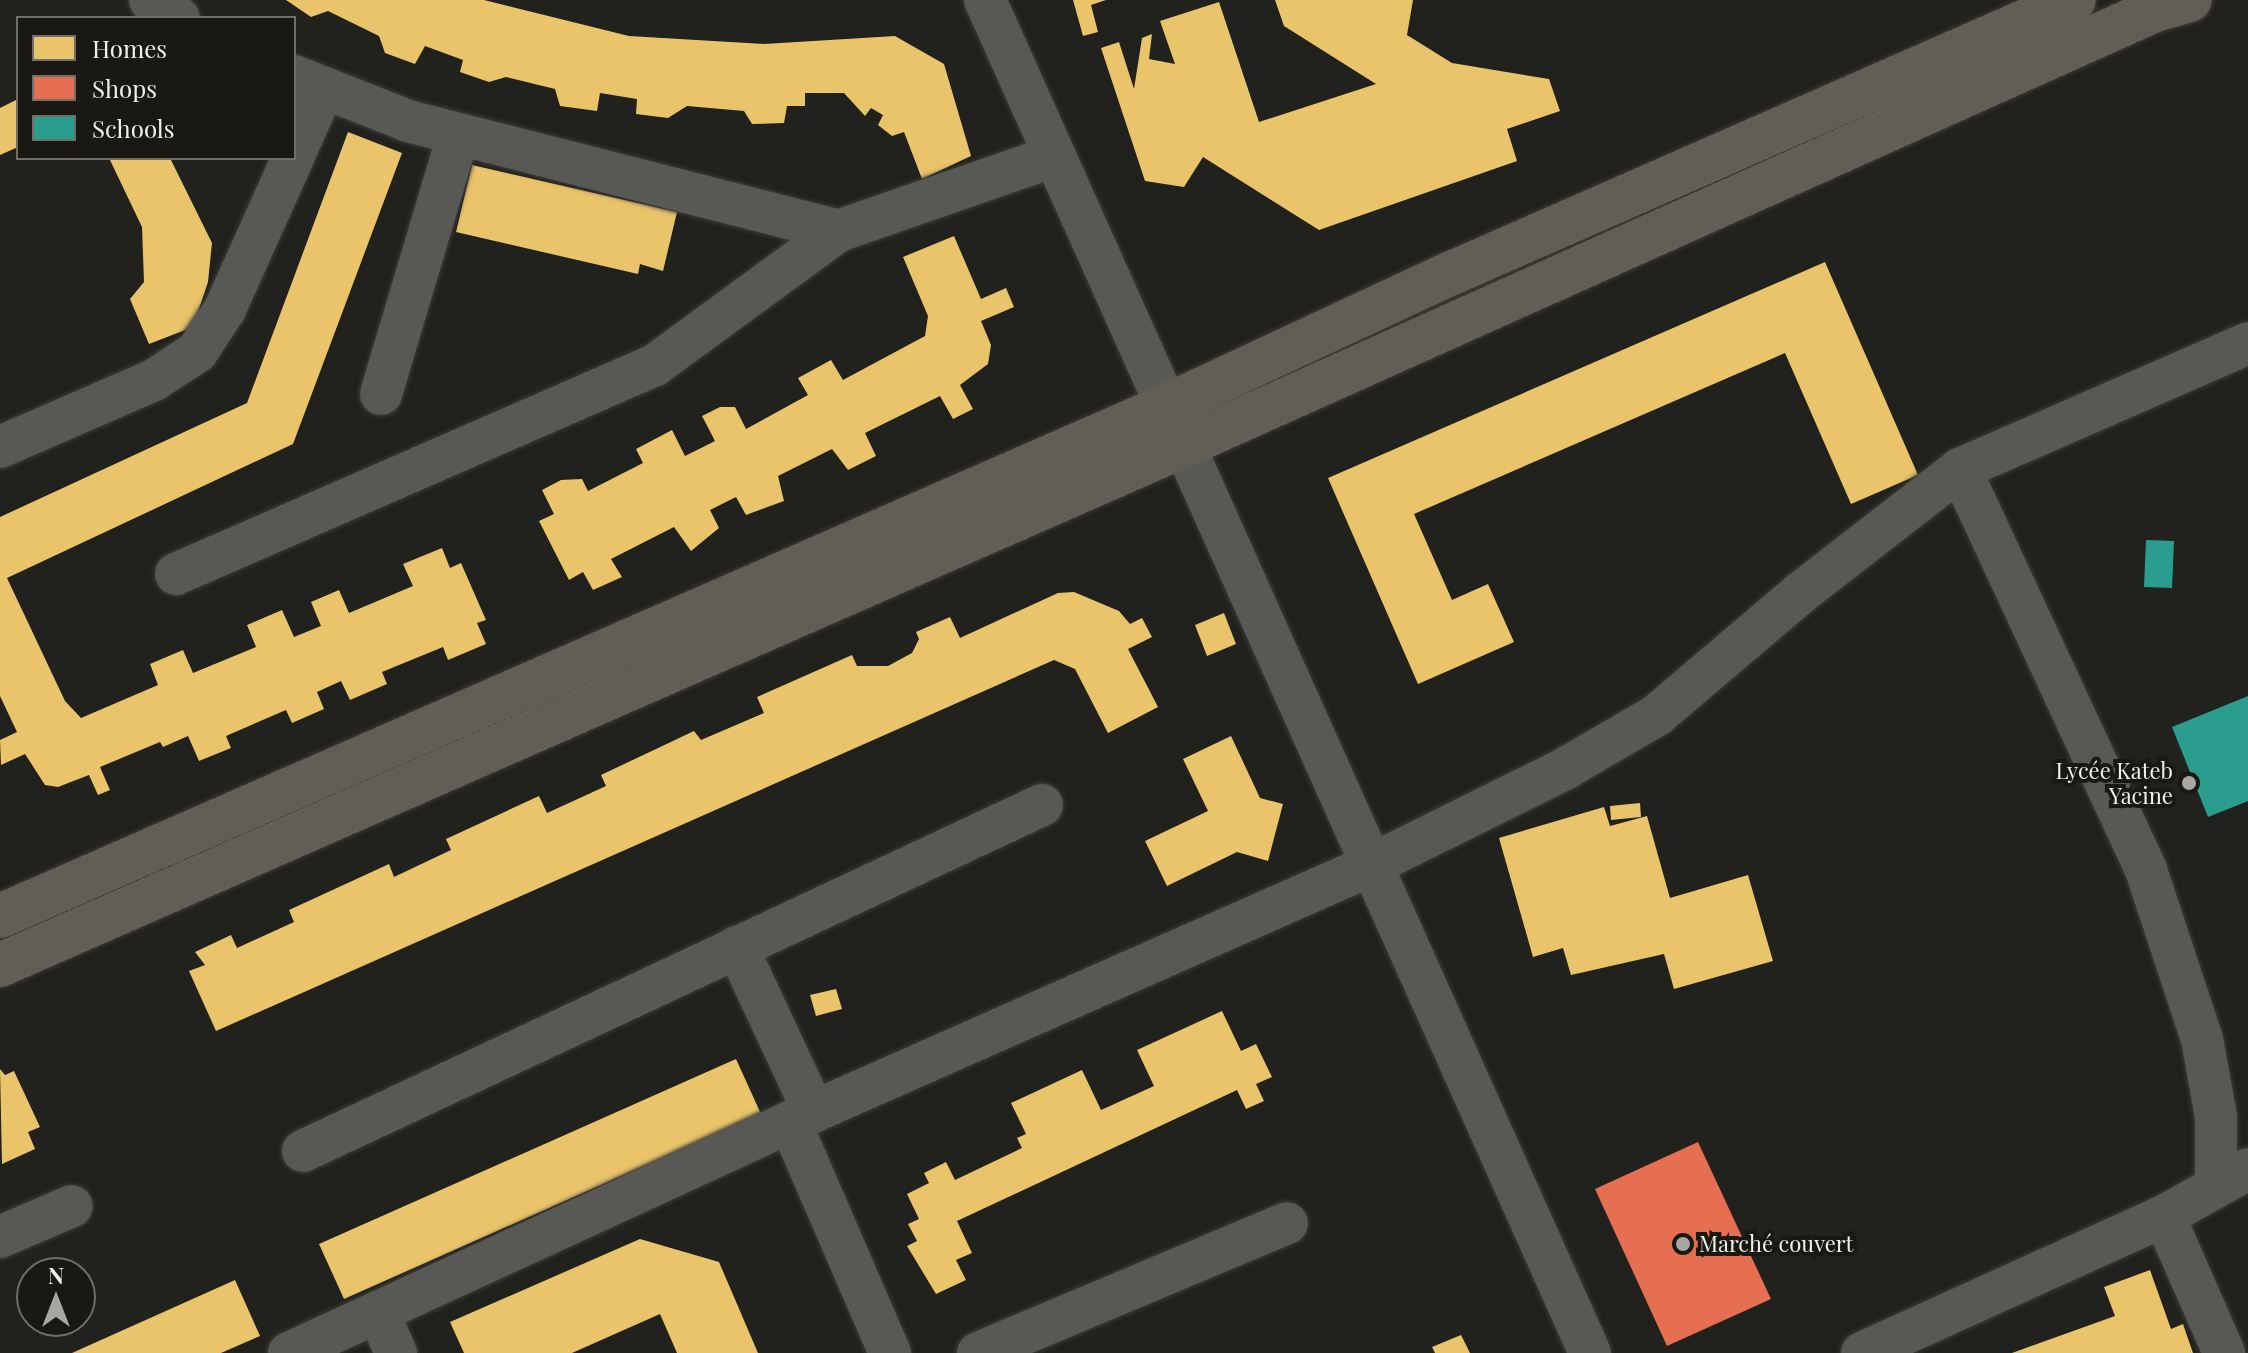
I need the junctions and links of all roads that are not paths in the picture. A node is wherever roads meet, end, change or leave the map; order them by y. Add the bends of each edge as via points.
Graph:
1 (150, 0) edge
2 (985, 0) edge
3 (2074, 0) edge
4 (2190, 0) edge
5 (176, 16) edge
6 (309, 83) edge
7 (458, 135) junction
8 (296, 143) edge
9 (1054, 156) junction
10 (292, 160) edge
11 (838, 231) junction
12 (2248, 343) edge
13 (381, 394) dead end
14 (1164, 407) junction
15 (1183, 446) junction
16 (0, 447) edge
17 (1960, 469) junction
18 (176, 574) dead end
19 (1042, 805) dead end
20 (1369, 866) junction
21 (0, 915) edge
22 (737, 947) junction
23 (9, 961) edge
24 (802, 1117) junction
25 (303, 1151) dead end
26 (2232, 1176) edge
27 (72, 1206) dead end
28 (2164, 1216) junction
29 (1287, 1223) dead end
30 (0, 1237) edge
31 (378, 1312) junction
32 (289, 1353) edge
33 (396, 1353) edge
34 (890, 1353) edge
35 (978, 1353) edge
36 (1590, 1353) edge
37 (1862, 1353) edge
38 (2224, 1353) edge

1 - 5 street
2 - 9 street
3 - 14 main road via 1452,273
4 - 15 main road via 2155,10
6 - 7 street
6 - 8 street
7 - 11 street
7 - 13 street
9 - 11 street
9 - 14 street
10 - 16 street via 225,309 197,352 154,380
11 - 18 street via 655,365
12 - 17 street
14 - 15 street
14 - 21 main road
15 - 20 street
15 - 23 main road
17 - 20 street via 1799,594 1657,715 1566,768
17 - 26 street via 2146,870 2202,1039
19 - 22 street
20 - 24 street
20 - 36 street
21 - 23 street
22 - 24 street
22 - 25 street
24 - 31 street
24 - 34 street
26 - 28 street
27 - 30 street
28 - 37 street
28 - 38 street
29 - 35 street
31 - 32 street
31 - 33 street

